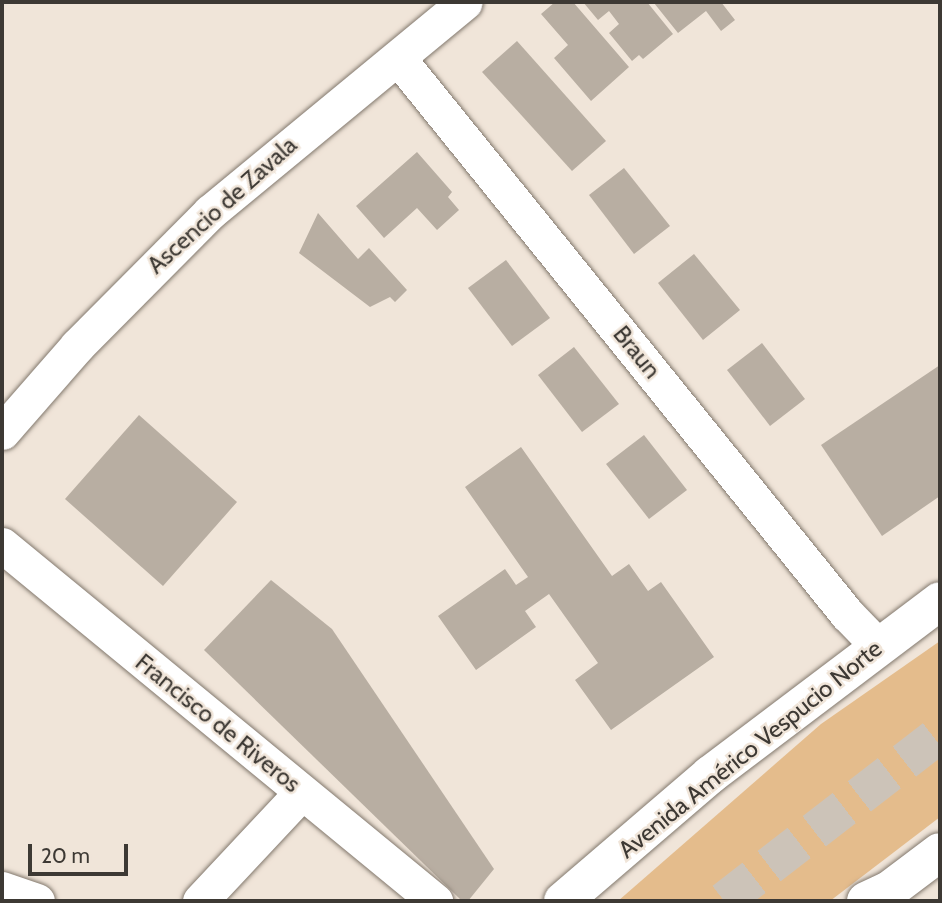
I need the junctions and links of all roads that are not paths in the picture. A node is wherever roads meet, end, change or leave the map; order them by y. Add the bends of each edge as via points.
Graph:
1 (465, 2) edge
2 (398, 58) junction
3 (2, 432) edge
4 (2, 545) edge
5 (940, 601) edge
6 (878, 646) junction
7 (302, 792) junction
8 (940, 852) edge
9 (2, 889) edge
10 (876, 898) edge
11 (37, 901) edge
12 (200, 901) edge
13 (435, 901) edge
14 (564, 901) edge

1 - 2 street, Ascencio de Zavala
2 - 3 street, Ascencio de Zavala via 210,212 77,346
2 - 6 street, Braun via 847,614
4 - 7 street, Francisco de Riveros
5 - 6 main road, Avenida Américo Vespucio Norte
6 - 14 main road, Avenida Américo Vespucio Norte via 710,775
7 - 12 street
7 - 13 street, Francisco de Riveros
8 - 10 main road
9 - 11 street

